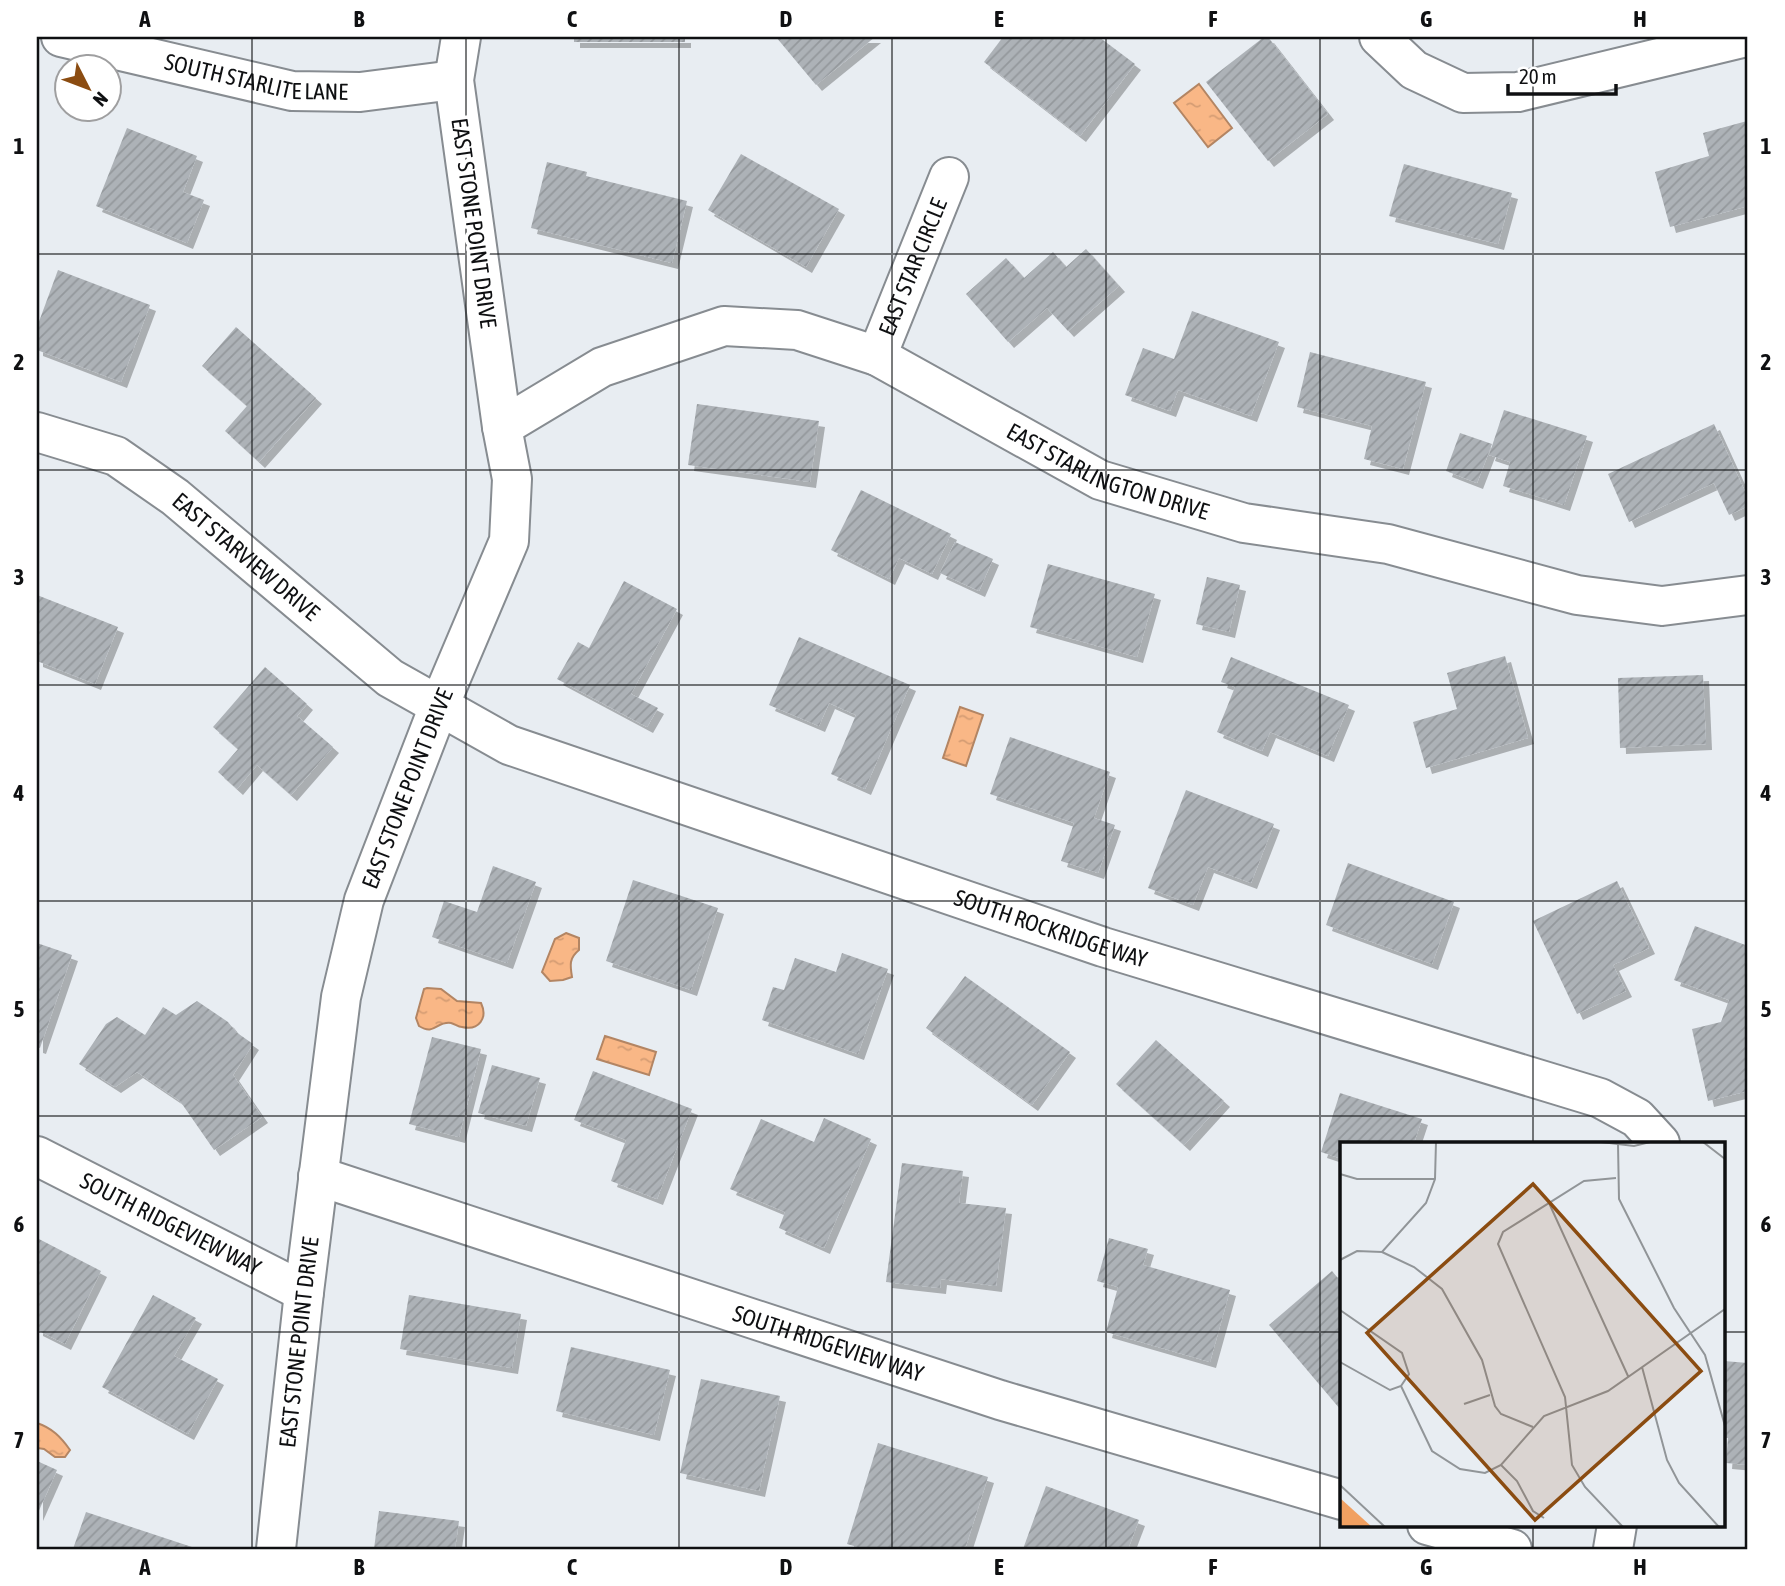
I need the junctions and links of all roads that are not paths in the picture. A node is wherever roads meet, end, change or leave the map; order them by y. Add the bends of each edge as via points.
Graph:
1 (59, 37) edge
2 (461, 37) edge
3 (1378, 37) edge
4 (1746, 37) edge
5 (37, 38) edge
6 (454, 80) junction
7 (949, 177) dead end
8 (877, 356) junction
9 (502, 427) junction
10 (37, 432) edge
11 (1748, 595) edge
12 (439, 706) junction
13 (1659, 1142) edge
14 (37, 1156) edge
15 (318, 1176) junction
16 (304, 1292) junction
17 (1340, 1499) edge
18 (1430, 1526) edge
19 (1618, 1526) edge
20 (276, 1549) edge
21 (1511, 1549) edge
22 (1613, 1549) edge

1 - 5 street, SOUTH STARLITE LANE
1 - 6 street, SOUTH STARLITE LANE via 292,91 360,92
2 - 6 street, EAST STONE POINT DRIVE
3 - 4 street via 1414,70 1463,93 1518,92
6 - 9 street, EAST STONE POINT DRIVE
7 - 8 street, EAST STAR CIRCLE
8 - 9 street, EAST STARLINGTON DRIVE via 797,330 724,326 602,368
8 - 11 street, EAST STARLINGTON DRIVE via 1100,480 1244,523 1388,544 1577,595 1662,606
9 - 12 street, EAST STONE POINT DRIVE via 512,479 509,541
10 - 12 street, EAST STARVIEW DRIVE via 116,456 175,497 390,678
12 - 13 street, SOUTH ROCKRIDGE WAY via 509,745 1077,938 1600,1098 1637,1118
12 - 15 street, EAST STONE POINT DRIVE via 364,900 341,997
14 - 16 street, SOUTH RIDGEVIEW WAY
15 - 16 street, EAST STONE POINT DRIVE
15 - 17 street, SOUTH RIDGEVIEW WAY via 1000,1400
16 - 20 street, EAST STONE POINT DRIVE
18 - 21 street
19 - 22 street

